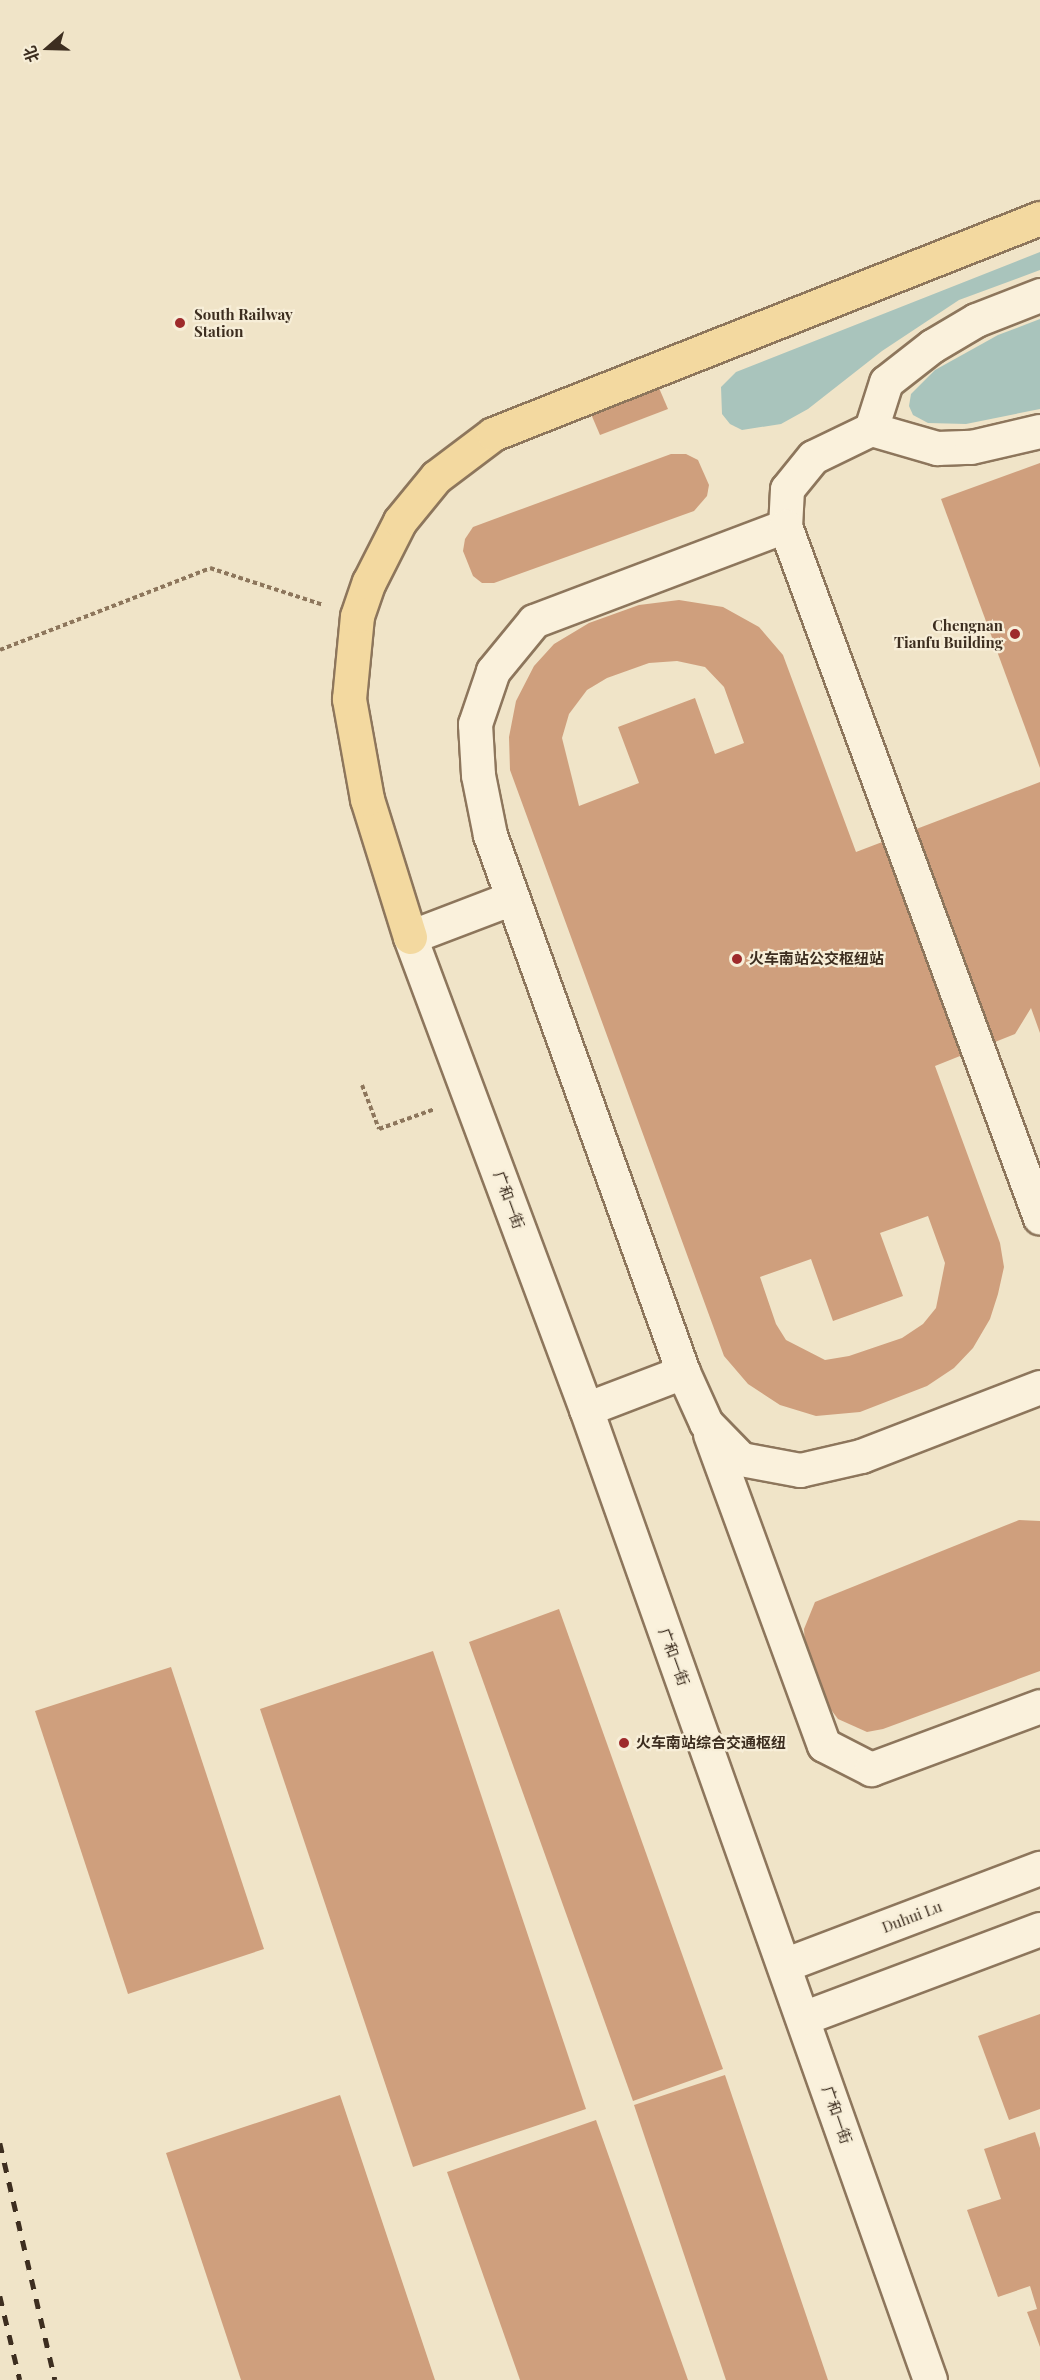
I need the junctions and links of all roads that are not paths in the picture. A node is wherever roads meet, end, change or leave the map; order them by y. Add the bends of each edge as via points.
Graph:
1 (1040, 218) edge
2 (1040, 295) edge
3 (871, 429) junction
4 (1040, 431) edge
5 (785, 526) junction
6 (512, 898) junction
7 (410, 937) junction
8 (1040, 1218) edge
9 (683, 1372) junction
10 (1040, 1387) edge
11 (586, 1409) junction
12 (706, 1423) junction
13 (1040, 1706) edge
14 (1040, 1868) edge
15 (1040, 1929) edge
16 (784, 1965) junction
17 (803, 2018) junction
18 (930, 2380) edge

1 - 7 main road via 493,434 436,477 400,520 369,582 357,616 349,699 367,800
2 - 3 street via 976,320 932,346 886,382
3 - 4 street via 937,448 971,447
3 - 5 street via 813,457 786,489
5 - 6 street via 534,621 492,671 475,724 478,775 490,835
5 - 8 street
6 - 7 street
6 - 9 street
7 - 11 street, 广和一街
9 - 11 street
9 - 12 street
10 - 12 street via 861,1456 800,1470 741,1459
11 - 16 street, 广和一街
12 - 13 street via 824,1745 872,1769
14 - 16 street, Duhui Lu
15 - 17 street
16 - 17 street, 广和一街
17 - 18 street, 广和一街

